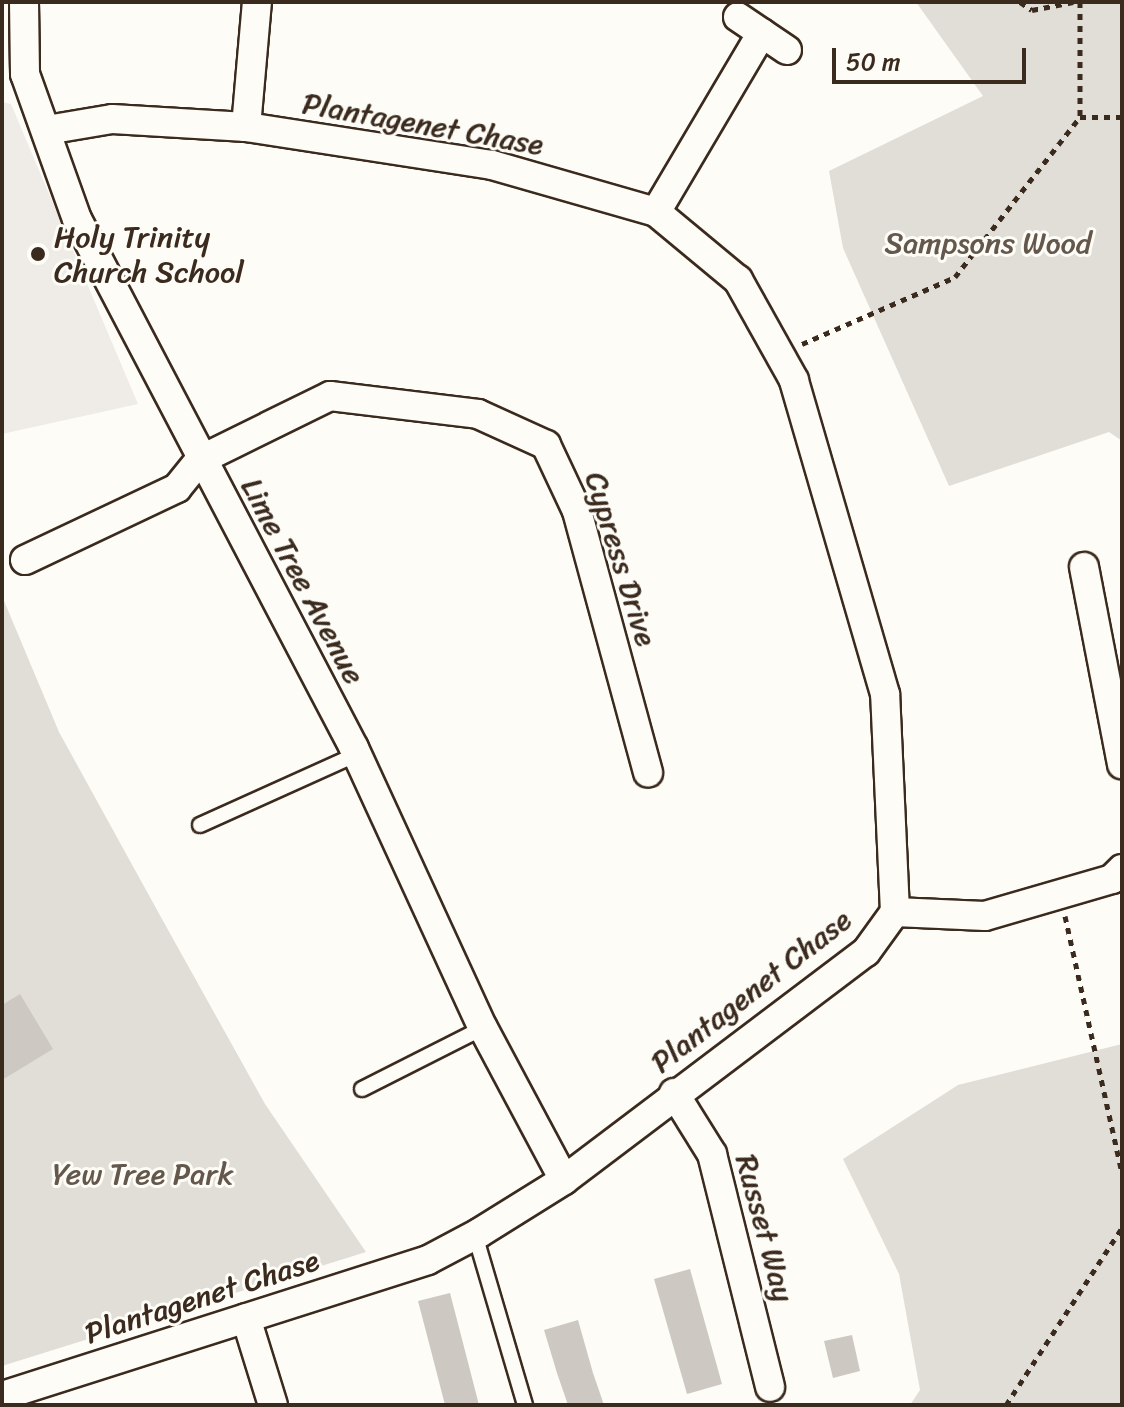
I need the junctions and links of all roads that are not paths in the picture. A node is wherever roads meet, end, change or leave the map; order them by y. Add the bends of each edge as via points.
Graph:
1 (24, 2) edge
2 (257, 2) edge
3 (738, 17) dead end
4 (762, 33) junction
5 (787, 50) dead end
6 (246, 127) junction
7 (47, 130) junction
8 (656, 212) junction
9 (200, 460) junction
10 (25, 560) dead end
11 (1084, 567) dead end
12 (357, 754) junction
13 (1122, 764) edge
14 (648, 773) dead end
15 (200, 825) dead end
16 (1122, 869) edge
17 (895, 912) junction
18 (483, 1028) junction
19 (362, 1089) dead end
20 (674, 1093) junction
21 (564, 1180) junction
22 (475, 1235) junction
23 (246, 1318) junction
24 (770, 1387) dead end
25 (2, 1396) edge
26 (273, 1405) edge
27 (525, 1405) edge

1 - 7 street, Lime Tree Avenue via 25,74
2 - 6 street
3 - 4 street
4 - 5 street
4 - 8 street
6 - 7 street, Plantagenet Chase via 112,119
6 - 8 street, Plantagenet Chase via 492,165
7 - 9 street, Lime Tree Avenue via 77,219
8 - 17 street, Plantagenet Chase via 738,280 794,380 885,694
9 - 10 street via 177,488
9 - 12 street, Lime Tree Avenue
9 - 14 street, Cypress Drive via 330,396 478,414 546,445 577,511
11 - 13 street
12 - 15 lane
12 - 18 street, Lime Tree Avenue
16 - 17 street via 1112,879 985,916
17 - 20 street, Plantagenet Chase via 866,952
18 - 19 lane
18 - 21 street, Lime Tree Avenue
20 - 21 street, Plantagenet Chase
20 - 24 street, Russet Way via 712,1154
21 - 22 street, Plantagenet Chase
22 - 23 street, Plantagenet Chase via 428,1260
22 - 27 lane
23 - 25 street, Plantagenet Chase
23 - 26 street

